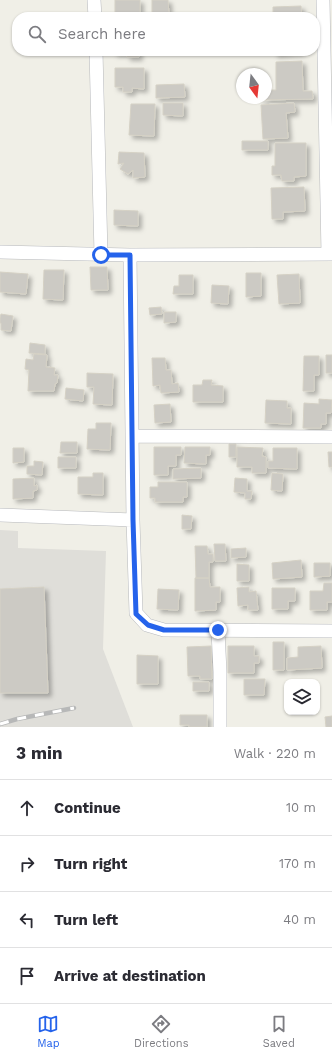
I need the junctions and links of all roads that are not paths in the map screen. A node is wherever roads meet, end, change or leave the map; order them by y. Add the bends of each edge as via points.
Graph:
1 (94, 0) edge
2 (323, 0) edge
3 (95, 12) edge
4 (96, 56) edge
5 (0, 252) edge
6 (330, 254) edge
7 (101, 255) junction
8 (130, 255) junction
9 (132, 436) junction
10 (332, 438) edge
11 (0, 515) edge
12 (133, 520) junction
13 (218, 630) junction
14 (332, 631) edge
15 (220, 727) edge

1 - 3 street
2 - 6 street
4 - 7 street
5 - 7 street
6 - 8 street
7 - 8 street
8 - 9 street
9 - 10 street
9 - 12 street
11 - 12 street
12 - 13 street via 136,614 148,625 164,630
13 - 14 street
13 - 15 street

